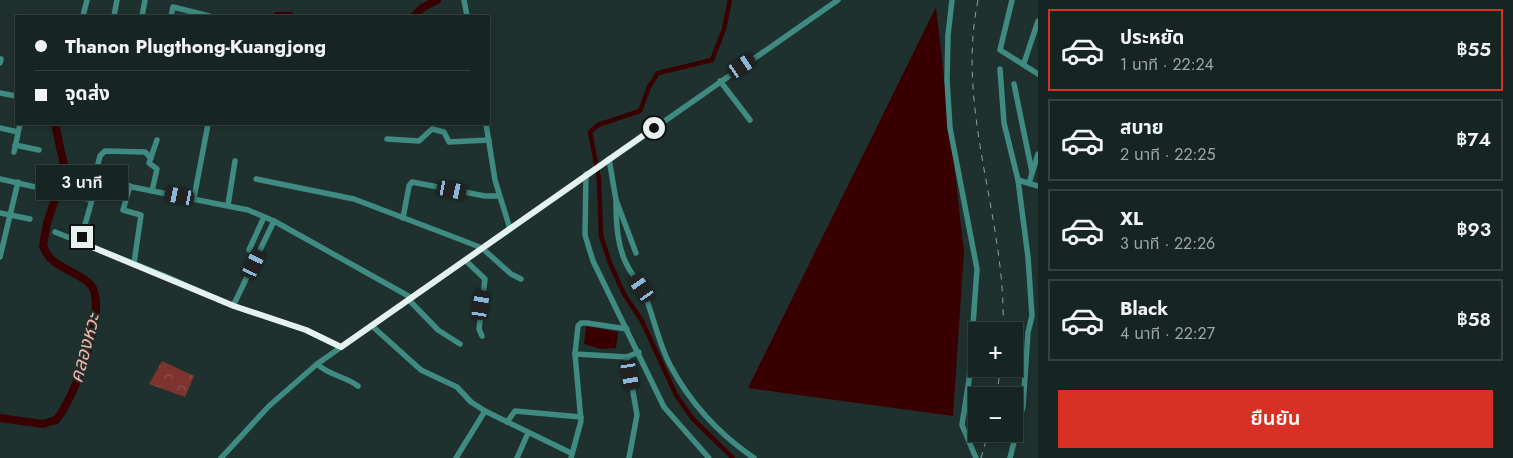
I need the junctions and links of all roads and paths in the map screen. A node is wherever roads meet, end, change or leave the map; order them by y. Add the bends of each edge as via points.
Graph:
1 (87, 0) edge
2 (117, 0) edge
3 (145, 0) edge
4 (464, 0) edge
5 (838, 0) edge
6 (952, 0) edge
7 (1012, 0) edge
8 (83, 15) edge
9 (114, 15) edge
10 (142, 15) edge
11 (170, 15) edge
12 (205, 15) edge
13 (467, 15) edge
14 (1038, 22) edge
15 (1024, 64) junction
16 (1000, 69) dead end
17 (1038, 74) edge
18 (720, 82) junction
19 (1014, 84) dead end
20 (0, 92) edge
21 (15, 96) edge
22 (750, 120) dead end
23 (20, 125) edge
24 (208, 125) edge
25 (486, 125) edge
26 (0, 128) edge
27 (18, 132) junction
28 (387, 139) dead end
29 (157, 140) dead end
30 (490, 140) junction
31 (15, 145) junction
32 (39, 150) dead end
33 (14, 152) dead end
34 (1038, 154) edge
35 (150, 158) junction
36 (609, 159) junction
37 (235, 161) dead end
38 (1032, 172) junction
39 (586, 174) junction
40 (0, 179) edge
41 (256, 179) dead end
42 (97, 180) junction
43 (1018, 180) junction
44 (18, 182) junction
45 (1029, 183) junction
46 (130, 186) junction
47 (1038, 186) edge
48 (152, 190) junction
49 (499, 196) junction
50 (194, 198) junction
51 (92, 200) junction
52 (616, 200) junction
53 (228, 205) junction
54 (0, 213) edge
55 (11, 215) junction
56 (264, 217) junction
57 (403, 218) junction
58 (30, 219) dead end
59 (274, 221) junction
60 (510, 229) junction
61 (54, 232) dead end
62 (80, 242) junction
63 (482, 248) junction
64 (260, 251) junction
65 (636, 253) dead end
66 (0, 257) edge
67 (466, 260) junction
68 (134, 263) junction
69 (521, 279) dead end
70 (411, 299) junction
71 (234, 306) junction
72 (372, 326) junction
73 (627, 329) junction
74 (482, 336) dead end
75 (460, 344) dead end
76 (341, 347) junction
77 (639, 352) junction
78 (575, 354) junction
79 (627, 357) junction
80 (317, 364) junction
81 (358, 386) dead end
82 (485, 411) junction
83 (581, 416) junction
84 (507, 422) junction
85 (528, 433) junction
86 (571, 456) edge
87 (221, 458) edge
88 (456, 458) edge
89 (517, 458) edge
90 (629, 458) edge
91 (708, 458) edge
92 (754, 458) edge
93 (976, 458) edge
94 (1010, 458) edge

1 - 8 street
2 - 9 street
3 - 10 street
4 - 13 street
5 - 18 street
6 - 93 street via 947,80 950,128 977,269 975,324 962,425
7 - 15 street via 1000,50
11 - 12 street via 173,7
14 - 15 street
15 - 17 street
16 - 43 street via 1004,123
18 - 22 street
18 - 36 street
19 - 38 street
20 - 21 street
23 - 27 street
24 - 50 street
25 - 30 street
26 - 27 street
27 - 31 street
28 - 30 street via 419,141 432,129 443,131 449,142
29 - 35 street
30 - 49 street
31 - 32 street
31 - 33 street
34 - 38 street
35 - 42 street via 145,152 105,151 100,156
35 - 48 street via 150,165 157,170
36 - 39 street
36 - 52 street
37 - 53 street
38 - 45 street
39 - 60 street
39 - 73 street via 585,235 593,261
40 - 44 street
41 - 57 street via 354,199
42 - 46 street
42 - 51 street
43 - 45 street
43 - 94 street via 1032,316 1023,406
44 - 51 street
44 - 55 street
45 - 47 street
46 - 48 street
46 - 68 street via 123,210 140,215
48 - 50 street
49 - 57 street via 412,182
49 - 60 street
50 - 53 street
51 - 62 street
52 - 65 street
52 - 92 street via 616,228 627,266 642,288 670,365 709,422
53 - 56 street
54 - 55 street
55 - 58 street
55 - 66 street
56 - 59 street
56 - 64 street via 250,248
57 - 63 street
59 - 64 street
59 - 70 street
60 - 63 street
61 - 62 street
62 - 68 street
63 - 67 street
63 - 69 street
64 - 71 street
67 - 70 street
67 - 74 street via 485,279 479,329
68 - 71 street
70 - 72 street
70 - 75 street via 438,330
71 - 76 street via 306,330
72 - 76 street
72 - 82 street via 419,368 457,387
73 - 77 street
73 - 78 street via 581,323
76 - 80 street
77 - 79 street
77 - 91 street via 668,414
78 - 79 street
78 - 83 street
79 - 90 street via 637,415
80 - 81 street via 329,374 347,377
80 - 87 street via 269,406
82 - 84 street
82 - 88 street
83 - 84 street via 515,411
83 - 86 street
84 - 85 street
85 - 86 street
85 - 89 street

